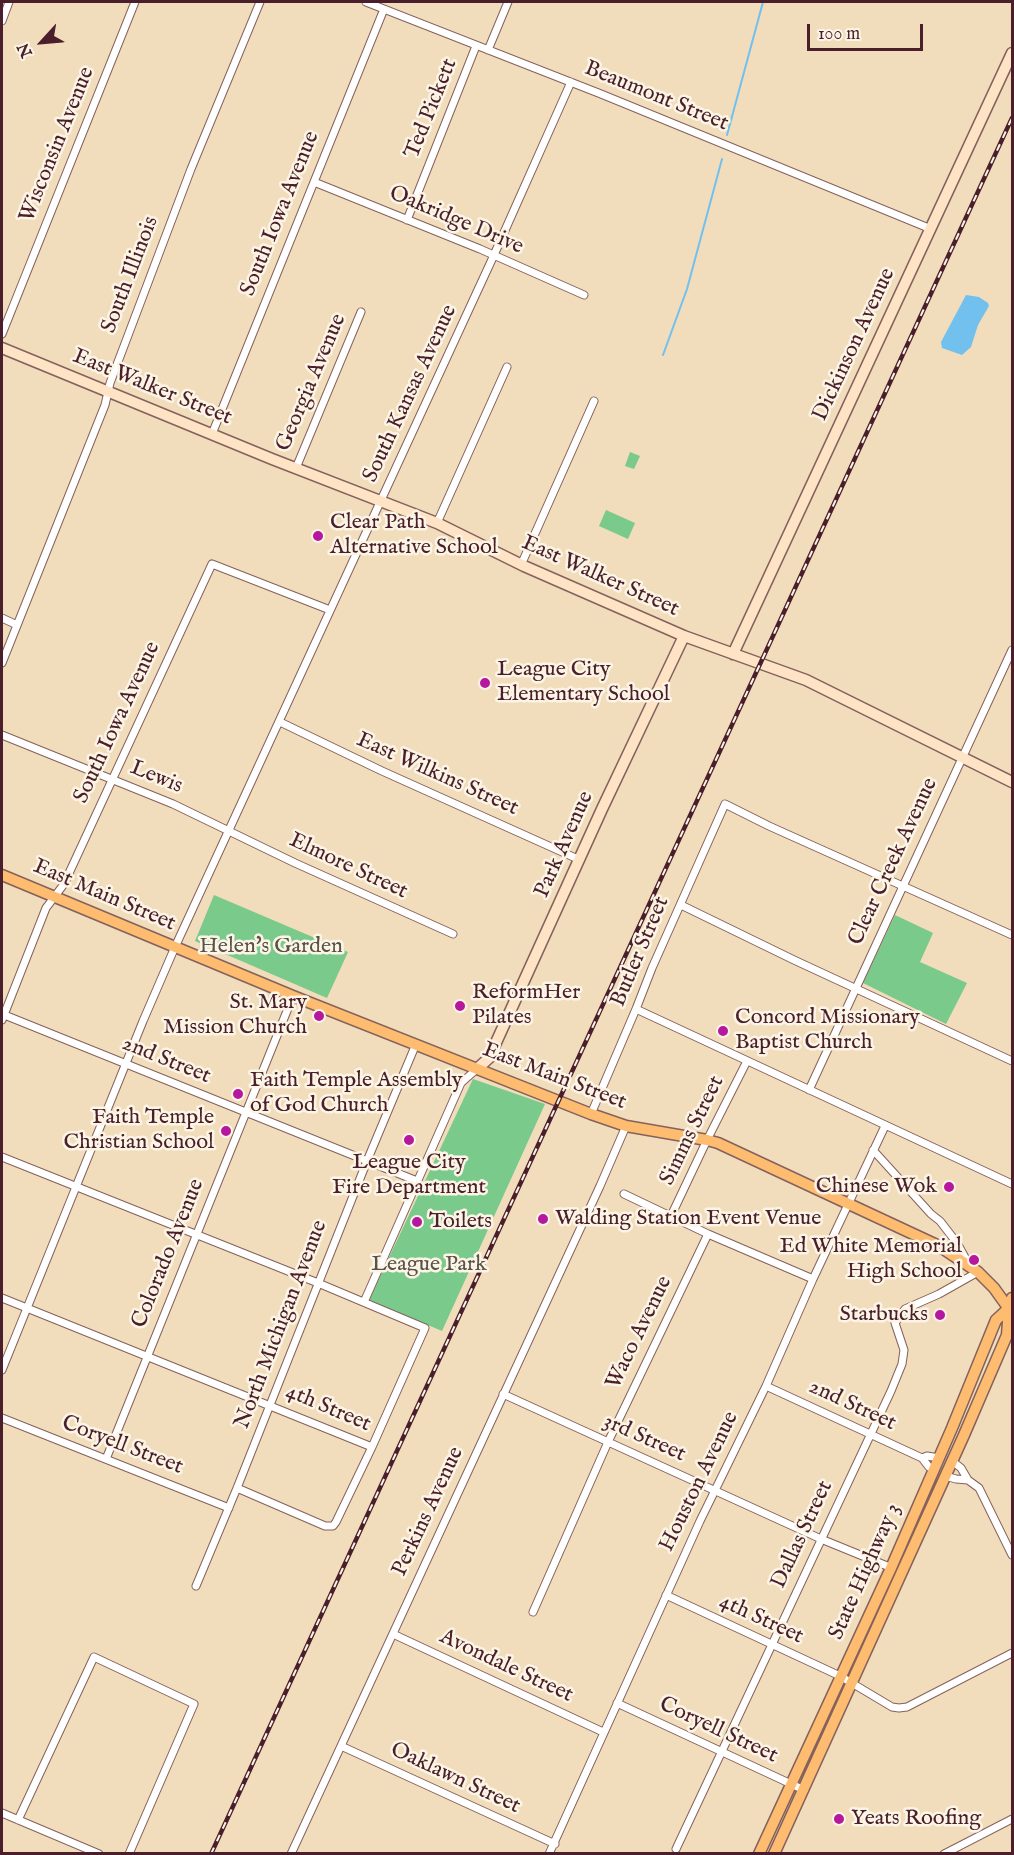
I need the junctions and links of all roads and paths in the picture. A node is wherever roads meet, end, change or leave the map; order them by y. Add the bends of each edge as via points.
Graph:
1 (9, 2) edge
2 (135, 2) edge
3 (260, 2) edge
4 (366, 2) edge
5 (508, 2) edge
6 (380, 5) edge
7 (2, 21) edge
8 (476, 46) junction
9 (488, 50) junction
10 (1012, 53) edge
11 (571, 82) junction
12 (314, 182) junction
13 (407, 220) junction
14 (931, 229) junction
15 (494, 255) junction
16 (584, 295) dead end
17 (362, 312) dead end
18 (2, 334) edge
19 (2, 348) edge
20 (507, 367) dead end
21 (109, 392) junction
22 (594, 401) dead end
23 (212, 434) junction
24 (296, 468) junction
25 (382, 500) junction
26 (437, 523) junction
27 (521, 565) junction
28 (330, 610) junction
29 (2, 618) edge
30 (17, 625) junction
31 (684, 636) junction
32 (1012, 650) edge
33 (733, 654) junction
34 (2, 663) edge
35 (280, 722) junction
36 (2, 735) edge
37 (963, 759) junction
38 (111, 780) junction
39 (1012, 782) edge
40 (229, 832) junction
41 (580, 860) junction
42 (2, 875) edge
43 (903, 886) junction
44 (55, 897) junction
45 (681, 905) junction
46 (453, 934) dead end
47 (1012, 935) edge
48 (176, 947) junction
49 (855, 989) junction
50 (293, 996) junction
51 (636, 1009) junction
52 (2, 1016) edge
53 (416, 1044) junction
54 (747, 1061) junction
55 (1012, 1061) edge
56 (126, 1064) junction
57 (478, 1068) junction
58 (809, 1090) junction
59 (246, 1112) junction
60 (591, 1114) junction
61 (626, 1126) junction
62 (885, 1126) junction
63 (707, 1140) junction
64 (873, 1150) junction
65 (2, 1157) edge
66 (367, 1161) junction
67 (417, 1181) junction
68 (1012, 1184) edge
69 (75, 1187) junction
70 (624, 1194) dead end
71 (848, 1204) junction
72 (671, 1216) junction
73 (708, 1234) junction
74 (196, 1235) junction
75 (969, 1265) junction
76 (978, 1272) junction
77 (813, 1278) junction
78 (318, 1283) junction
79 (2, 1298) edge
80 (364, 1302) junction
81 (1011, 1306) edge
82 (26, 1307) junction
83 (147, 1355) junction
84 (2, 1370) edge
85 (766, 1386) junction
86 (503, 1394) junction
87 (270, 1405) junction
88 (2, 1418) edge
89 (870, 1434) junction
90 (608, 1442) junction
91 (372, 1447) junction
92 (922, 1458) junction
93 (939, 1458) junction
94 (106, 1459) junction
95 (952, 1461) junction
96 (934, 1470) junction
97 (945, 1476) junction
98 (968, 1479) junction
99 (237, 1488) junction
100 (714, 1491) junction
101 (229, 1508) junction
102 (821, 1539) junction
103 (1012, 1555) edge
104 (891, 1568) junction
105 (903, 1573) junction
106 (196, 1586) dead end
107 (666, 1595) junction
108 (533, 1612) dead end
109 (393, 1634) junction
110 (771, 1645) junction
111 (1012, 1653) edge
112 (840, 1676) junction
113 (852, 1683) junction
114 (617, 1703) junction
115 (603, 1732) junction
116 (341, 1746) junction
117 (722, 1752) junction
118 (791, 1786) junction
119 (804, 1790) junction
120 (2, 1813) edge
121 (1012, 1818) edge
122 (18, 1820) junction
123 (555, 1844) junction
124 (676, 1850) dead end
125 (550, 1853) edge
126 (99, 1854) edge
127 (129, 1854) edge
128 (291, 1854) edge
129 (759, 1854) edge
130 (774, 1854) edge
131 (944, 1854) edge

1 - 7 street
2 - 18 street, Wisconsin Avenue
3 - 21 street, South Illinois via 187,180
4 - 6 street, Beaumont Street
5 - 9 street
6 - 8 street, Beaumont Street
6 - 12 street, South Iowa Avenue
8 - 9 street, Beaumont Street
8 - 13 street, Ted Pickett
9 - 11 street, Beaumont Street
10 - 14 street, Dickinson Avenue
11 - 14 street, Beaumont Street
11 - 15 street, South Kansas Avenue
12 - 13 street, Oakridge Drive
12 - 23 street, South Iowa Avenue
13 - 15 street, Oakridge Drive
14 - 33 street, Dickinson Avenue
15 - 16 street, Oakridge Drive
15 - 25 street, South Kansas Avenue
17 - 24 street, Georgia Avenue
19 - 21 street, East Walker Street
20 - 26 street
21 - 23 street, East Walker Street
21 - 30 street, South Illinois
22 - 27 street
23 - 24 street, East Walker Street
24 - 25 street, East Walker Street
25 - 26 street, East Walker Street
25 - 28 street, South Kansas Avenue
26 - 27 street, East Walker Street
27 - 31 street, East Walker Street
28 - 35 street, South Kansas Avenue
28 - 38 street, South Iowa Avenue via 212,564
29 - 30 street
30 - 34 street, South Illinois
31 - 33 street, East Walker Street
31 - 41 street, Park Avenue
32 - 37 street, Clear Creek Avenue
33 - 37 street, East Walker Street via 806,680
35 - 40 street, South Kansas Avenue
35 - 41 street, East Wilkins Street
36 - 38 street, Lewis
37 - 39 street, East Walker Street
37 - 43 street, Clear Creek Avenue
38 - 40 street, Lewis via 173,804
38 - 44 street, South Iowa Avenue
40 - 46 street, Elmore Street
40 - 48 street, South Kansas Avenue
41 - 57 street, Park Avenue via 489,1058
42 - 44 main road, East Main Street
43 - 45 street, Butler Street via 725,804
43 - 47 street
43 - 49 street, Clear Creek Avenue
44 - 48 main road, East Main Street
44 - 52 street, South Iowa Avenue via 46,908
45 - 49 street
45 - 51 street, Butler Street
48 - 50 main road, East Main Street
48 - 56 street, South Kansas Avenue
49 - 55 street
49 - 58 street, Clear Creek Avenue
50 - 53 main road, East Main Street
50 - 59 street, Colorado Avenue
51 - 54 street
51 - 60 street, Butler Street
52 - 56 street, 2nd Street
53 - 57 main road, East Main Street
53 - 66 street, North Michigan Avenue
54 - 58 street
54 - 63 street, Simms Street
56 - 59 street, 2nd Street
56 - 69 street, South Kansas Avenue
57 - 60 main road, East Main Street
57 - 67 street via 460,1083
58 - 62 street
59 - 66 street, 2nd Street
59 - 74 street, Colorado Avenue
60 - 61 main road, East Main Street
61 - 63 main road, East Main Street
61 - 86 street, Perkins Avenue
62 - 64 street, Houston Avenue
62 - 68 street
63 - 71 main road, East Main Street
63 - 72 street, Simms Street
64 - 71 street, Houston Avenue
64 - 75 street via 940,1221
65 - 69 street
66 - 67 street, 2nd Street
66 - 78 street, North Michigan Avenue
67 - 80 street
69 - 74 street
69 - 82 street, South Kansas Avenue
70 - 72 street
71 - 75 main road, East Main Street via 939,1246
71 - 77 street, Houston Avenue
72 - 73 street
73 - 77 street
73 - 90 street, Waco Avenue
74 - 78 street
74 - 83 street, Colorado Avenue
75 - 76 main road, East Main Street
76 - 81 main road, East Main Street
76 - 89 street, Dallas Street via 904,1309 896,1323 904,1350 902,1364
77 - 85 street, Houston Avenue
78 - 80 street
78 - 87 street, North Michigan Avenue
79 - 82 street, 4th Street
80 - 91 street via 425,1328
81 - 93 main road, State Highway 3 via 996,1320
81 - 95 main road, State Highway 3 via 1007,1335
82 - 83 street, 4th Street
82 - 84 street, South Kansas Avenue
83 - 87 street, 4th Street
83 - 94 street, Colorado Avenue
85 - 89 street, 2nd Street
85 - 100 street, Houston Avenue
86 - 90 street, 3rd Street
86 - 109 street, Perkins Avenue
87 - 91 street, 4th Street
87 - 99 street, North Michigan Avenue
88 - 94 street, Coryell Street
89 - 92 street, 2nd Street
89 - 102 street, Dallas Street
90 - 100 street, 3rd Street
90 - 108 street, Waco Avenue
91 - 99 street via 333,1526
92 - 93 street, 2nd Street
92 - 96 street, 2nd Street
93 - 96 main road, State Highway 3
94 - 101 street, Coryell Street
95 - 97 main road, State Highway 3
95 - 98 street
96 - 104 main road, State Highway 3
97 - 98 street
97 - 105 main road, State Highway 3
98 - 103 street via 979,1488
99 - 101 street, North Michigan Avenue
100 - 102 street, 3rd Street
100 - 107 street, Houston Avenue
101 - 106 street, North Michigan Avenue
102 - 104 street, 3rd Street
102 - 110 street, Dallas Street
104 - 105 street, 3rd Street
104 - 112 main road, State Highway 3
105 - 113 main road, State Highway 3
107 - 110 street, 4th Street
107 - 114 street, Houston Avenue
109 - 115 street, Avondale Street
109 - 116 street, Perkins Avenue
110 - 112 street, 4th Street
110 - 117 street, Dallas Street
111 - 113 street, 4th Street via 906,1707 892,1707
112 - 113 street, 4th Street
112 - 118 main road, State Highway 3
113 - 119 main road, State Highway 3
114 - 115 street, Houston Avenue
114 - 117 street, Coryell Street
115 - 123 street, Houston Avenue
116 - 123 street, Oaklawn Street
116 - 128 street, Perkins Avenue
117 - 118 street, Coryell Street
117 - 124 street, Dallas Street
118 - 119 street, Coryell Street
118 - 129 main road, State Highway 3
119 - 130 main road, State Highway 3
120 - 122 street
121 - 131 street
122 - 126 street
122 - 127 street via 94,1657 194,1704
123 - 125 street, Houston Avenue

